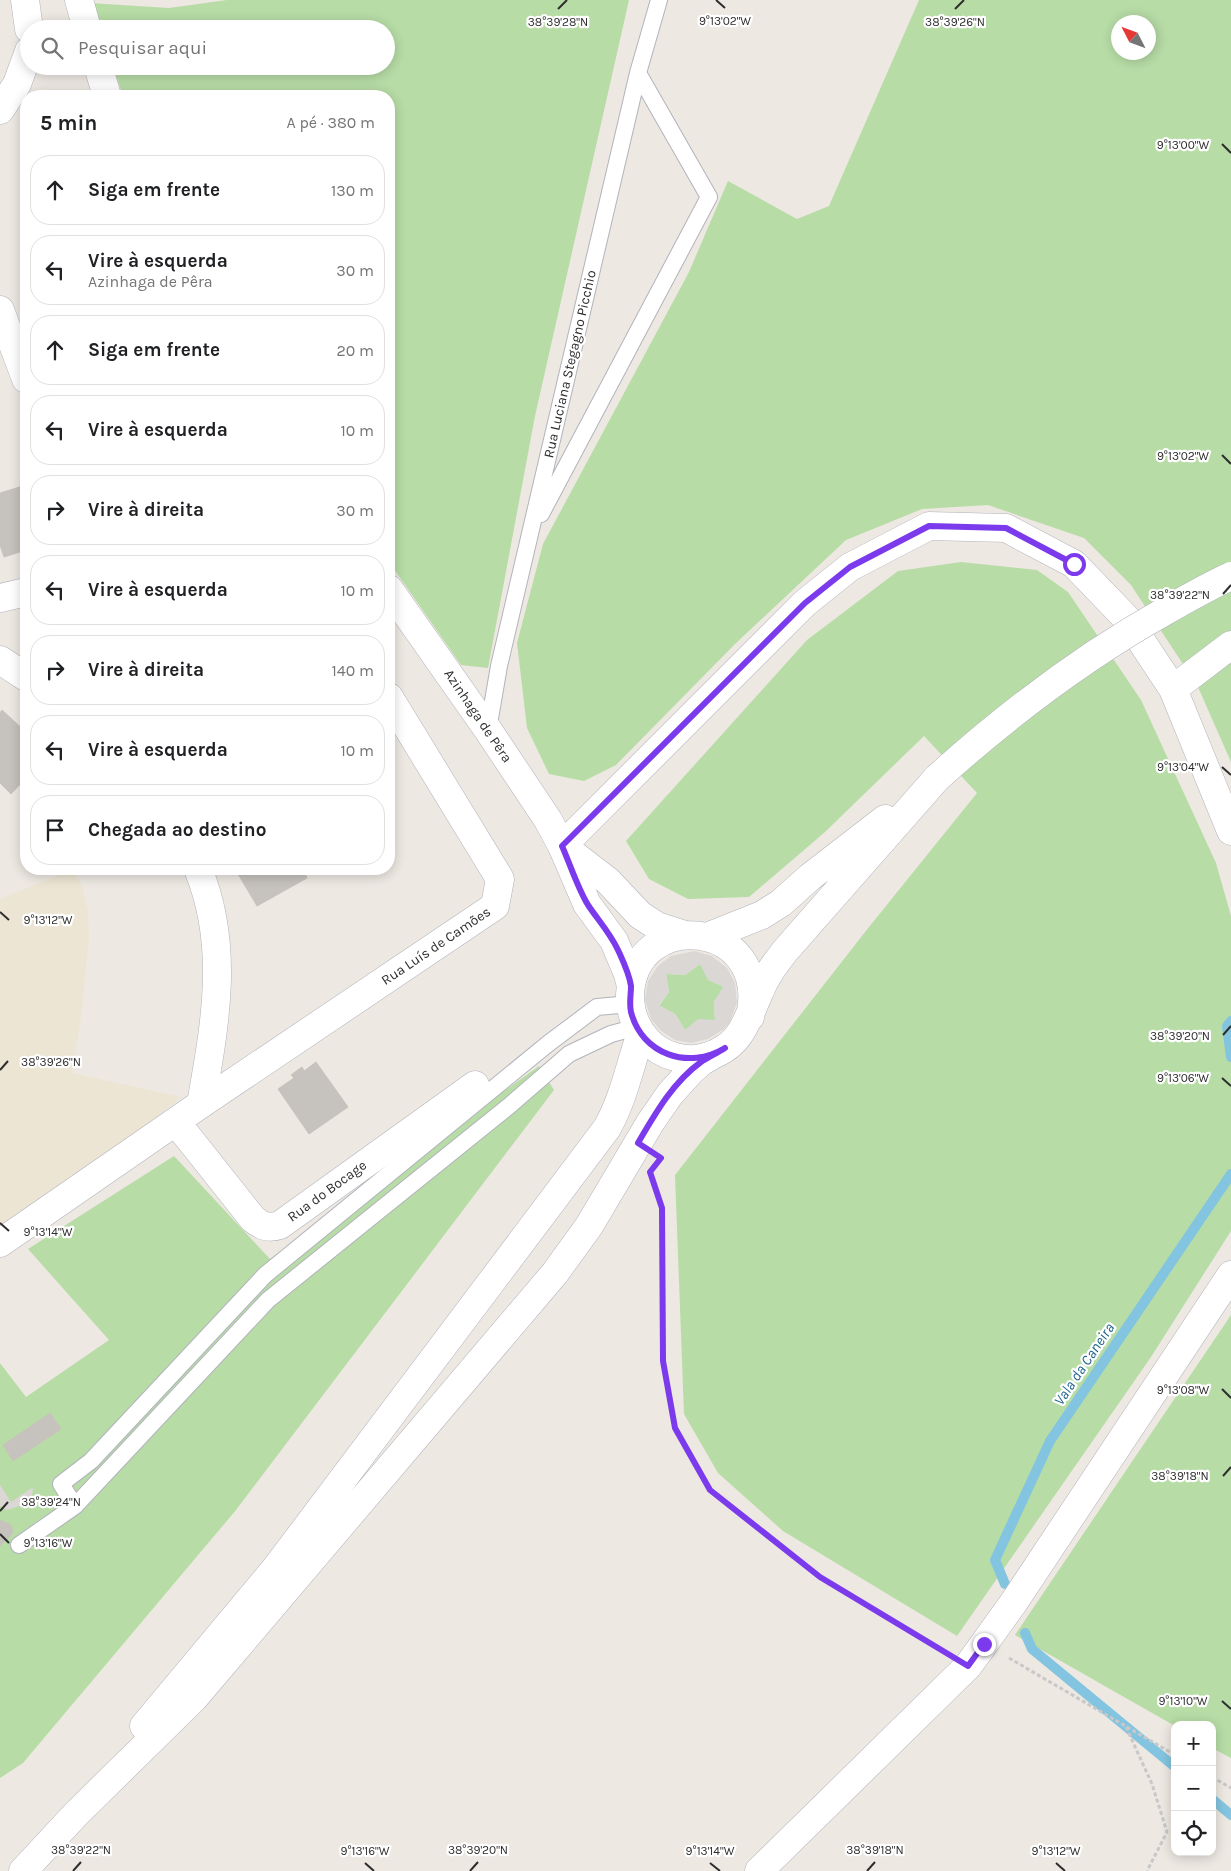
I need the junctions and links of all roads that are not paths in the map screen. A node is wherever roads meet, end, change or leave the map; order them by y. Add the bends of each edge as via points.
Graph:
1 (25, 0) edge
2 (79, 0) edge
3 (659, 0) edge
4 (28, 20) edge
5 (85, 20) edge
6 (638, 72) junction
7 (20, 75) edge
8 (101, 75) edge
9 (105, 90) edge
10 (0, 110) edge
11 (0, 310) edge
12 (20, 363) edge
13 (530, 534) junction
14 (1231, 576) edge
15 (20, 593) edge
16 (0, 598) edge
17 (395, 598) edge
18 (1231, 645) edge
19 (0, 660) edge
20 (20, 673) edge
21 (1172, 689) junction
22 (395, 707) edge
23 (488, 730) junction
24 (937, 778) junction
25 (1231, 831) edge
26 (562, 846) junction
27 (200, 875) edge
28 (696, 936) junction
29 (635, 1013) junction
30 (750, 1017) junction
31 (725, 1048) junction
32 (475, 1085) dead end
33 (201, 1104) junction
34 (176, 1122) junction
35 (0, 1243) edge
36 (1231, 1275) edge
37 (76, 1506) junction
38 (19, 1545) dead end
39 (76, 1814) junction
40 (23, 1871) edge
41 (758, 1871) edge

1 - 4 street
2 - 5 street
3 - 6 lane, Rua Luciana Stegagno Picchio
6 - 13 lane, Rua Luciana Stegagno Picchio
6 - 13 lane via 710,197
7 - 10 street
8 - 9 street
11 - 12 street
13 - 23 lane, Rua Luciana Stegagno Picchio via 499,666
14 - 24 street, bridge via 1100,650 1039,692
15 - 16 street
17 - 23 street, Azinhaga de Pêra
18 - 21 street
19 - 20 street
21 - 25 street
21 - 26 street via 1126,618 1074,564 1006,528 929,526 850,567 805,603
22 - 33 street, Rua Luís de Camões via 500,879 495,906
23 - 26 street, Azinhaga de Pêra
24 - 28 street via 762,916
24 - 30 street via 785,950 762,986
26 - 28 street, Azinhaga de Pêra via 608,881 645,918 658,926
26 - 29 street, Azinhaga de Pêra via 587,904 614,941 628,974
27 - 33 street via 216,931 217,978 214,1031
28 - 29 street via 664,941 645,956 633,975
28 - 30 street via 726,946 745,966 753,991
29 - 31 street via 658,1049 679,1058 703,1058
29 - 37 lane via 611,1034 569,1054 268,1300
29 - 37 lane via 597,1007 265,1275 90,1460 61,1484
29 - 39 street via 630,1063 622,1096 608,1128 276,1568 155,1712
30 - 31 street via 736,1040
31 - 39 street via 681,1080 660,1107 584,1234 527,1307 194,1698
32 - 34 street, Rua do Bocage via 280,1226 271,1228 252,1219
33 - 34 street, Rua Luís de Camões
34 - 35 street, Rua Luís de Camões
36 - 41 street via 968,1666
37 - 38 lane
39 - 40 street

